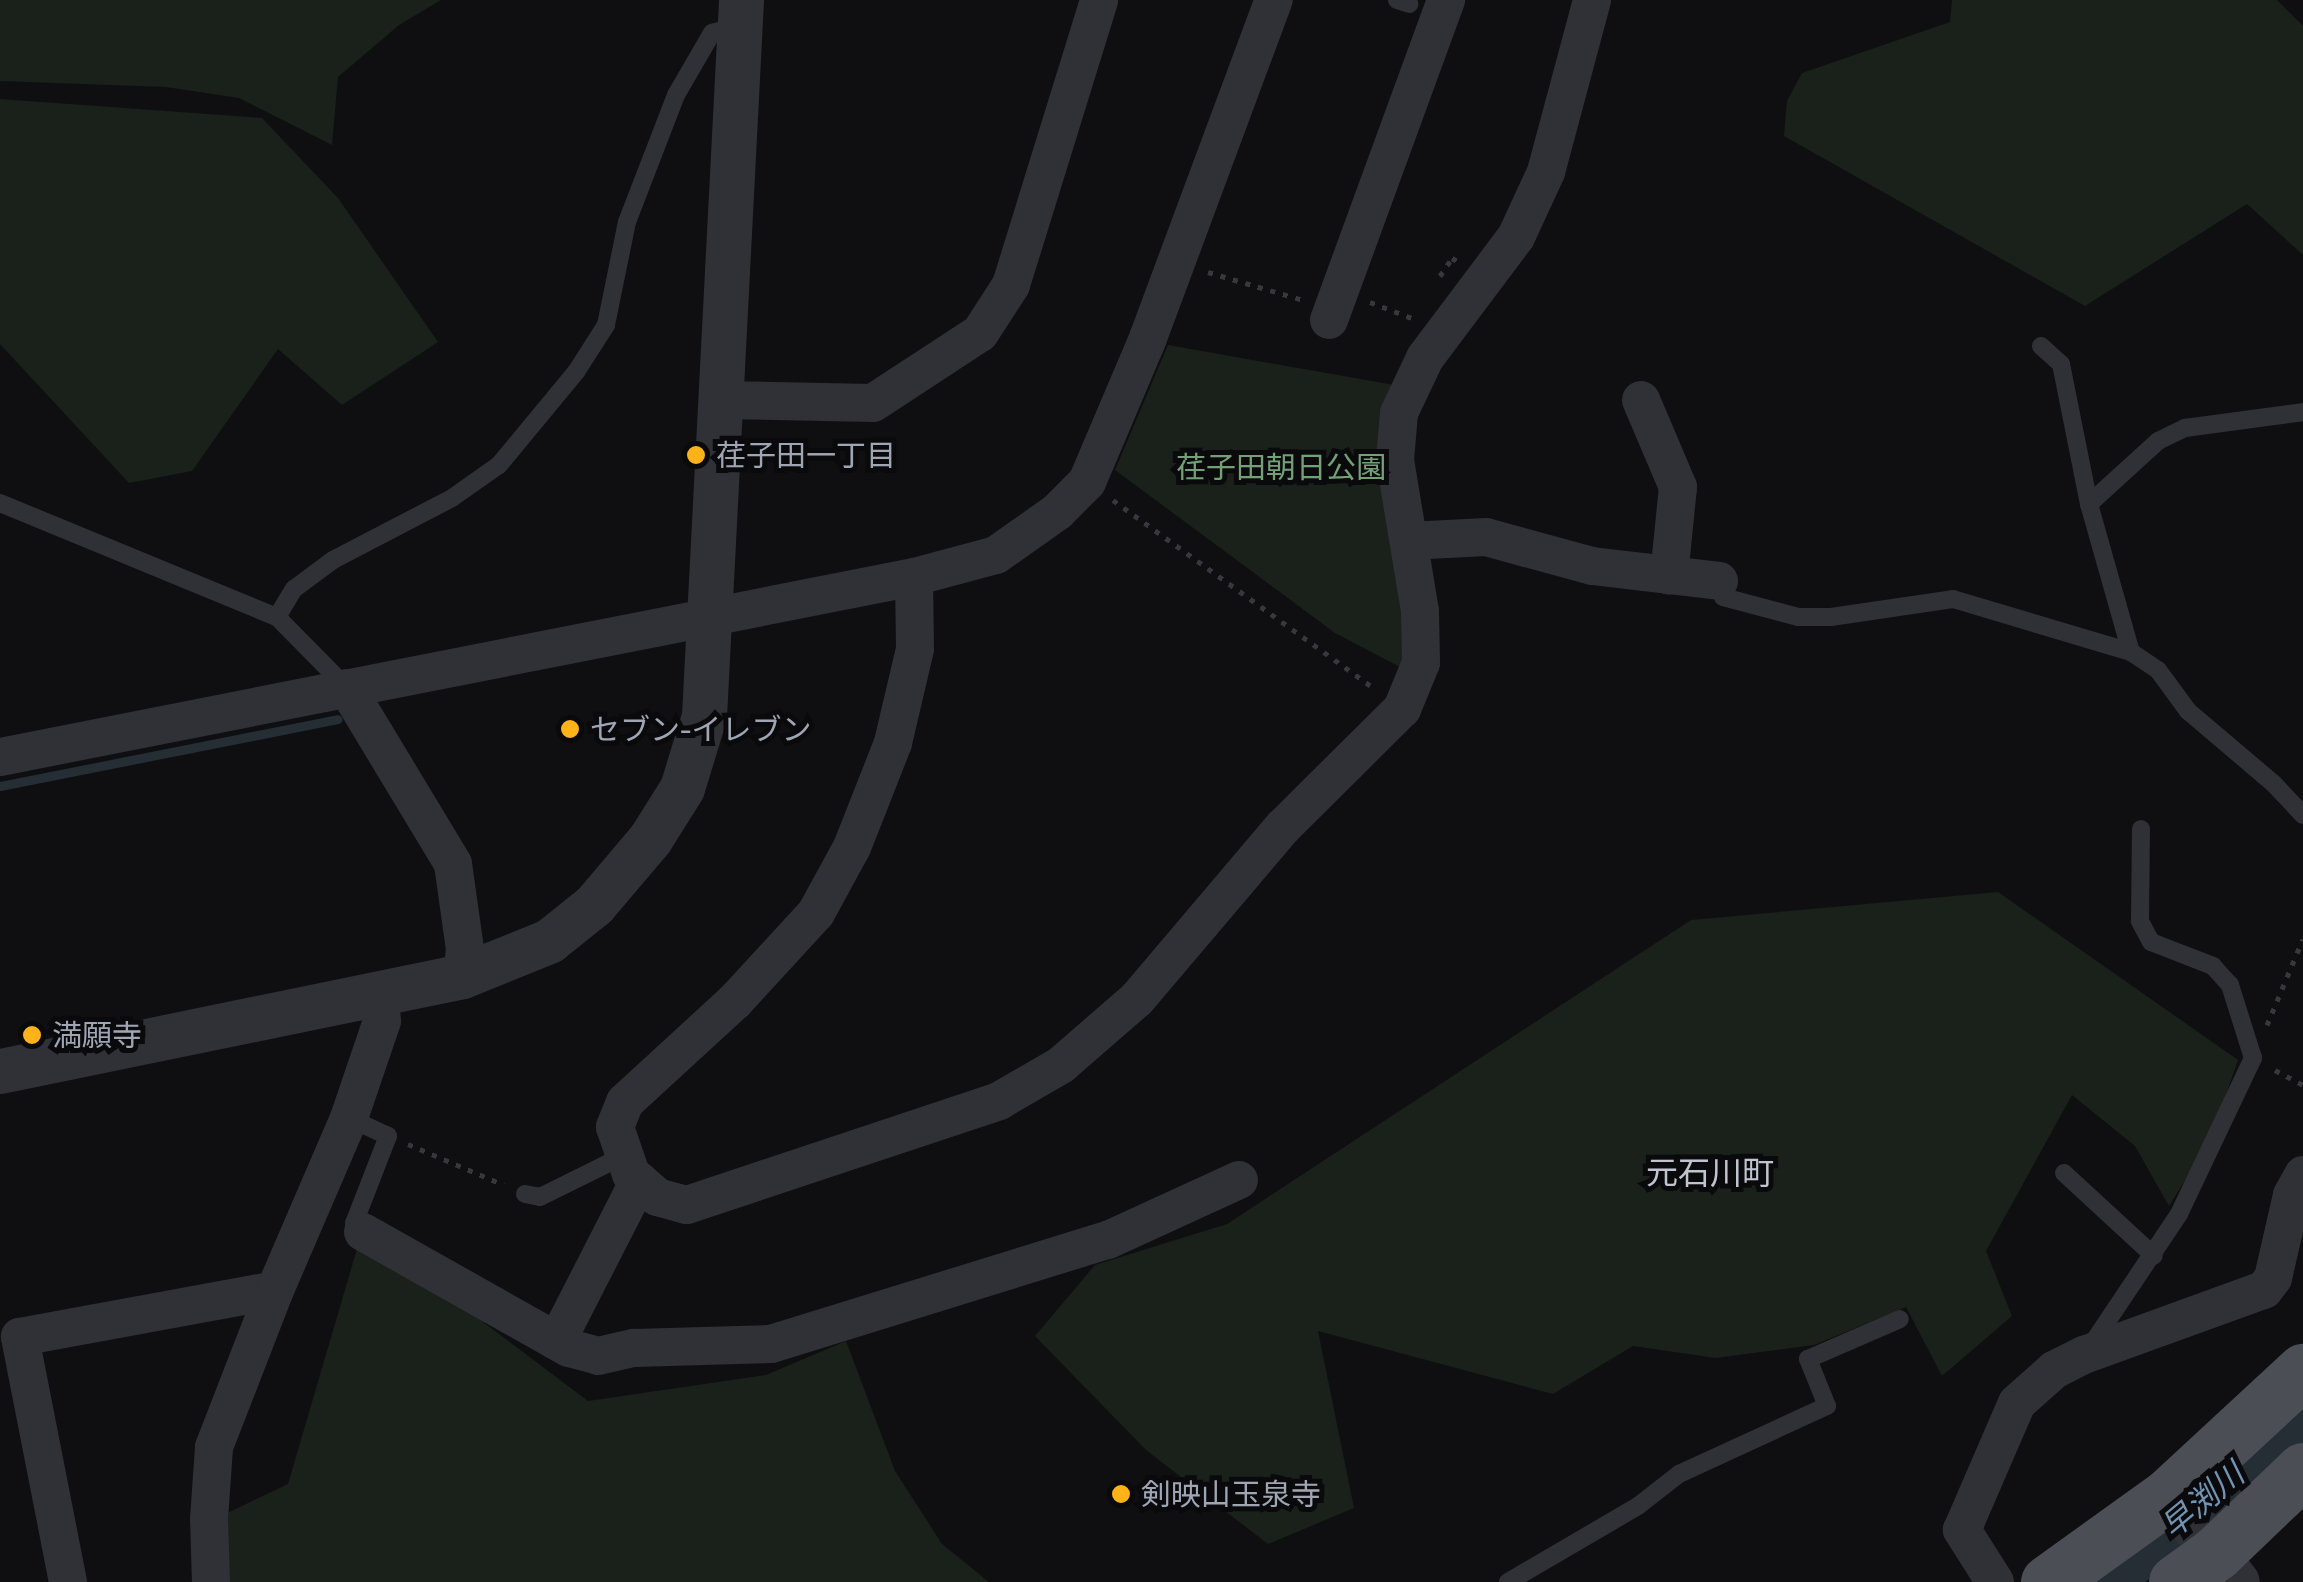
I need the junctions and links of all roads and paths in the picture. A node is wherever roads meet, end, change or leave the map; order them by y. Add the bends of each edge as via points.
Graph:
1 (1099, 0) edge
2 (1274, 0) edge
3 (1592, 0) edge
4 (1417, 1) edge
5 (740, 13) edge
6 (1452, 258) dead end
7 (1176, 263) junction
8 (1432, 288) dead end
9 (1422, 303) dead end
10 (1383, 307) dead end
11 (1331, 314) joint
12 (2041, 346) dead end
13 (721, 400) junction
14 (1641, 400) dead end
15 (2303, 412) edge
16 (1088, 482) junction
17 (0, 503) edge
18 (2089, 504) junction
19 (1409, 540) junction
20 (1669, 576) junction
21 (914, 577) junction
22 (1719, 581) joint
23 (712, 616) junction
24 (278, 617) junction
25 (2130, 652) junction
26 (346, 688) junction
27 (1402, 709) junction
28 (0, 757) edge
29 (2303, 815) edge
30 (2141, 829) dead end
31 (2303, 939) edge
32 (462, 976) junction
33 (380, 996) junction
34 (2253, 1058) junction
35 (0, 1071) edge
36 (2303, 1086) edge
37 (349, 1118) junction
38 (388, 1136) junction
39 (632, 1168) junction
40 (2064, 1173) dead end
41 (2303, 1175) edge
42 (1239, 1180) dead end
43 (525, 1194) joint
44 (362, 1232) joint
45 (2154, 1256) junction
46 (275, 1290) junction
47 (1900, 1319) dead end
48 (557, 1341) junction
49 (2084, 1356) junction
50 (2303, 1371) edge
51 (2303, 1470) edge
52 (2197, 1543) edge
53 (68, 1582) edge
54 (212, 1582) edge
55 (1508, 1582) edge
56 (1995, 1582) edge
57 (2048, 1582) edge

1 - 13 street via 1011,285 980,334 873,404
2 - 7 street
3 - 19 street via 1546,172 1516,237 1425,358 1400,413 1395,460
4 - 11 street
5 - 13 street
5 - 24 lane via 712,33 676,95 627,222 606,325 576,372 499,465 452,498 334,560 294,589
6 - 8 path
7 - 11 path
7 - 16 street
9 - 10 path via 1412,318
12 - 18 lane via 2061,364
13 - 23 street
14 - 20 street via 1678,487
15 - 18 lane via 2185,428 2158,441
16 - 21 street via 996,556
16 - 27 path
17 - 24 lane
18 - 25 lane
19 - 20 street via 1486,537 1592,566
19 - 27 street via 1421,663
20 - 22 street
21 - 23 street
21 - 39 street via 915,649 893,742 852,846 816,913 735,1001 624,1102 615,1127
22 - 25 lane via 1723,597 1798,616 1953,599
23 - 26 street
23 - 32 street via 704,716 682,788 650,839 594,905 549,941
24 - 26 lane
25 - 29 lane via 2158,670 2188,711
26 - 28 street
26 - 32 street via 453,864 465,949
27 - 39 street via 1282,827 1137,999 1061,1065 999,1101 687,1205 658,1198
30 - 34 lane via 2140,920 2151,942 2213,966 2230,985
31 - 34 path
32 - 33 street
33 - 35 street
33 - 37 street via 382,1021
34 - 36 path
34 - 45 lane
37 - 38 lane
37 - 46 street
38 - 43 path
38 - 44 lane via 354,1223
39 - 43 lane via 540,1197
39 - 48 street
40 - 45 lane
41 - 49 street via 2292,1195 2274,1278 2264,1290
42 - 48 street via 1108,1240 771,1344 634,1348 598,1356
44 - 48 street
45 - 49 lane
46 - 53 street via 20,1337
46 - 54 street via 214,1448
47 - 55 lane via 1808,1360 1827,1406 1678,1474 1638,1506
49 - 56 street via 2054,1370 2016,1403 1962,1530
50 - 52 main road
51 - 52 main road
52 - 57 main road

